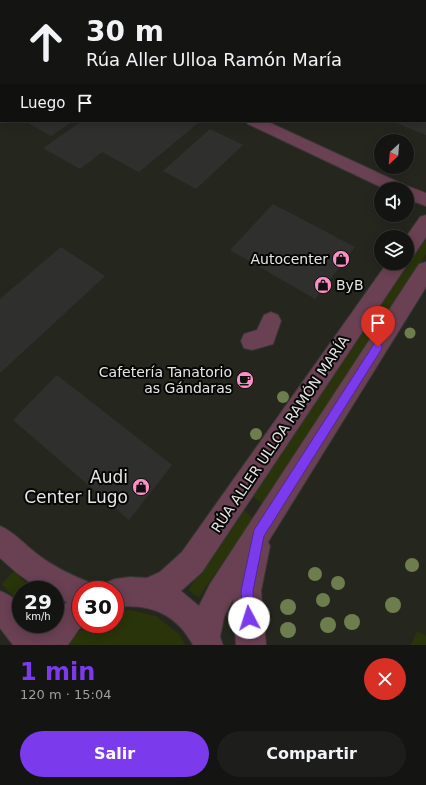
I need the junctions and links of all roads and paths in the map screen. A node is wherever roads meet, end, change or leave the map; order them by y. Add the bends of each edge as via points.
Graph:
1 (255, 122) edge
2 (385, 182) edge
3 (414, 195) edge
4 (426, 200) edge
5 (426, 222) edge
6 (414, 240) edge
7 (393, 270) edge
8 (426, 270) edge
9 (271, 321) dead end
10 (252, 342) dead end
11 (258, 534) junction
12 (0, 539) edge
13 (72, 590) edge
14 (124, 591) edge
15 (150, 592) junction
16 (0, 605) edge
17 (72, 616) edge
18 (207, 641) edge
19 (29, 645) edge
20 (50, 645) edge
21 (251, 645) edge

1 - 2 street
3 - 4 street
5 - 6 street
7 - 15 street, RÚA ALLER ULLOA RAMÓN MARÍA via 192,562 170,582
8 - 11 street
9 - 10 street via 266,337
11 - 18 street via 220,594 210,615
11 - 21 street via 247,591
12 - 13 street via 15,554 59,585
14 - 15 street
15 - 18 street via 167,598 181,608 194,621
16 - 19 street
17 - 20 street

